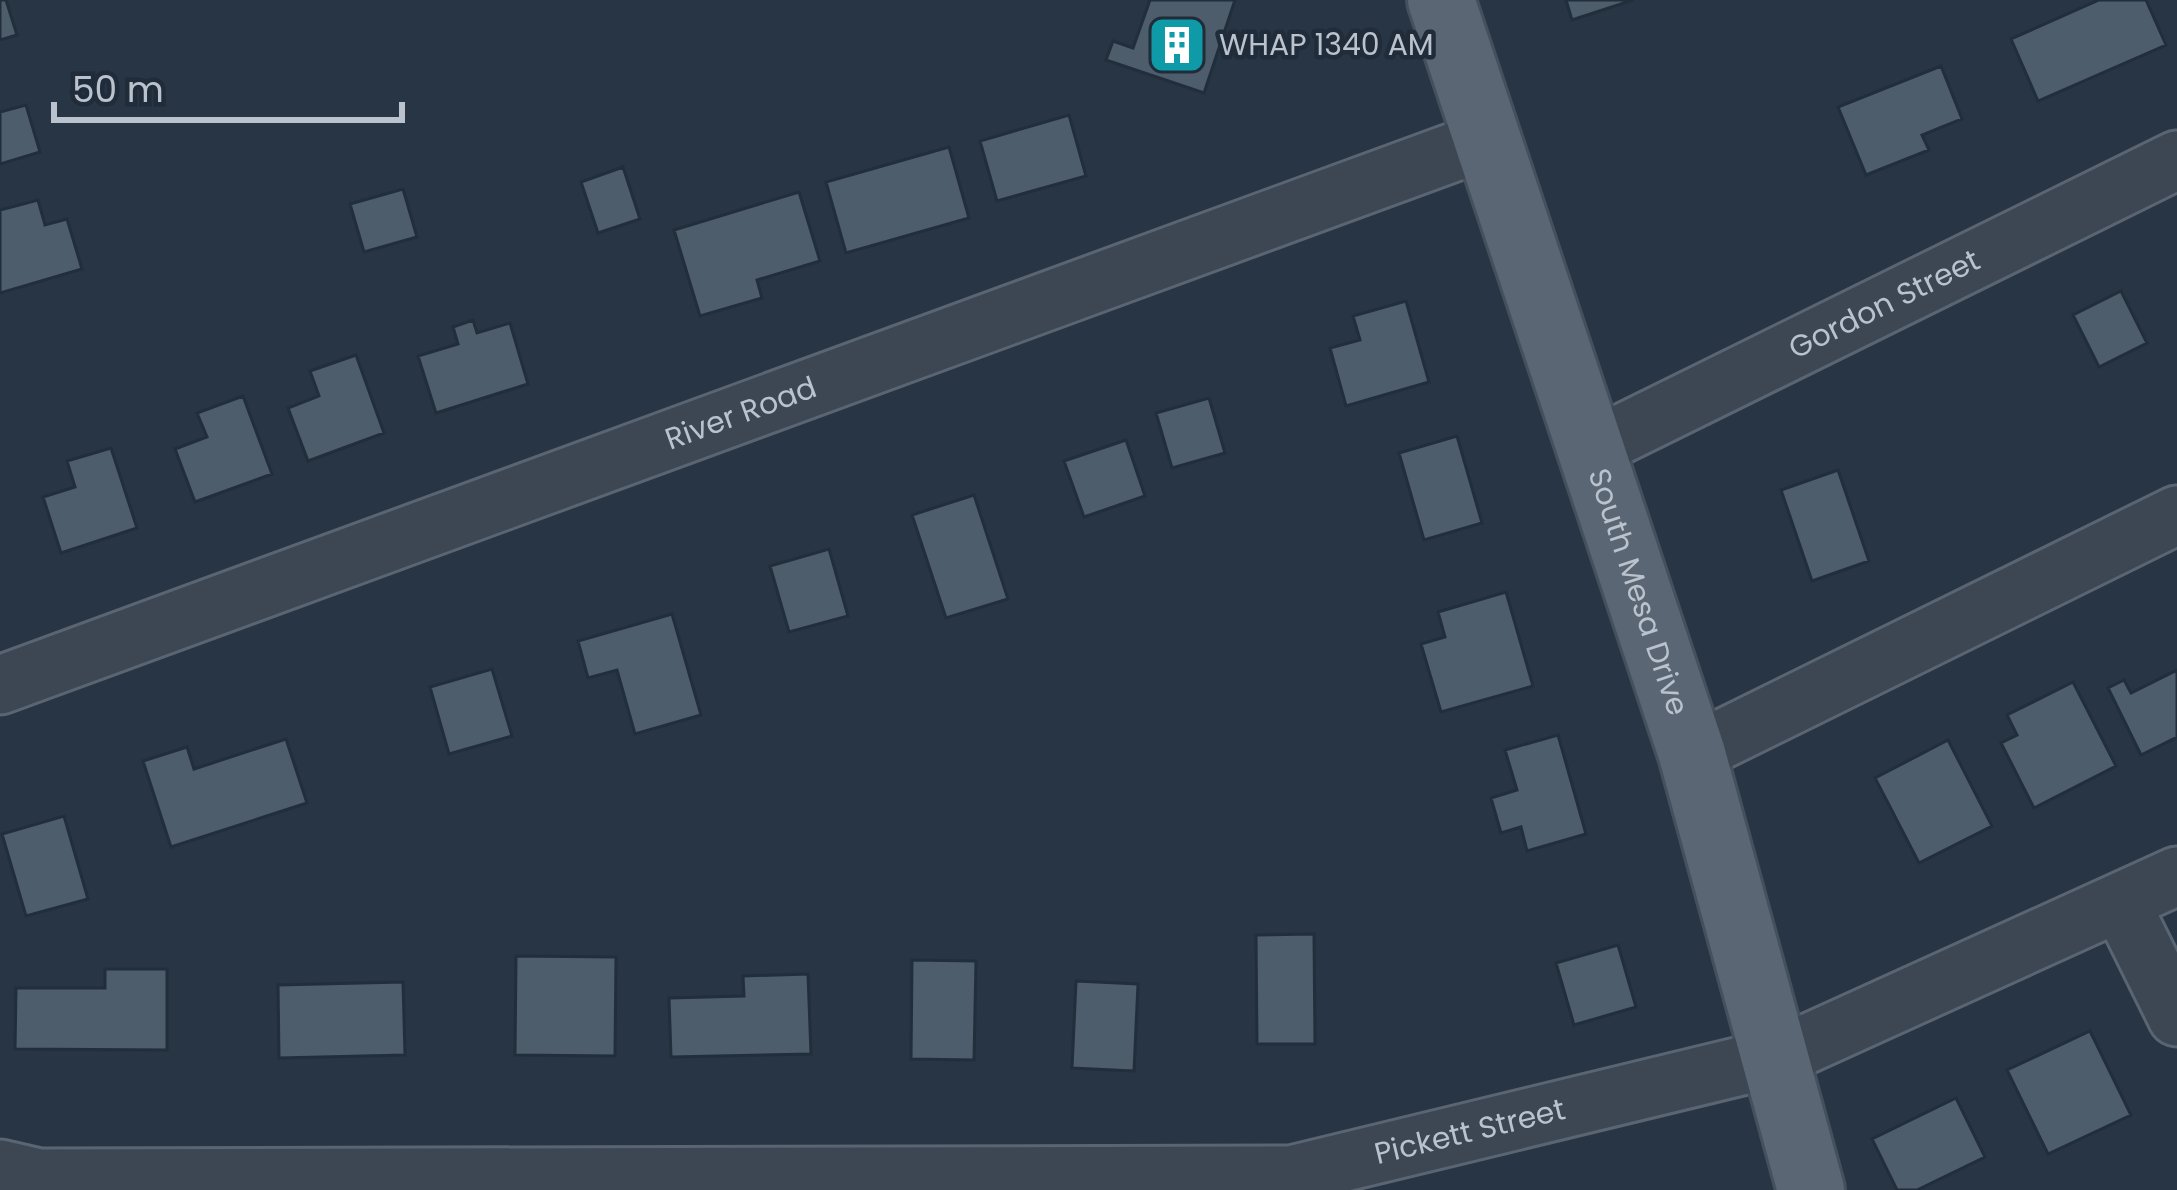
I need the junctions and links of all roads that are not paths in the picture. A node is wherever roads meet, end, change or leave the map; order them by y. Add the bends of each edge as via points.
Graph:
1 (1441, 0) edge
2 (1484, 141) junction
3 (2177, 160) edge
4 (1591, 449) junction
5 (2177, 515) edge
6 (0, 685) edge
7 (1692, 754) junction
8 (2177, 876) edge
9 (2121, 904) junction
10 (2177, 1017) edge
11 (1778, 1057) junction
12 (0, 1169) edge
13 (1811, 1190) edge

1 - 2 main road, South Mesa Drive
2 - 4 main road, South Mesa Drive
2 - 6 street, River Road
3 - 4 street, Gordon Street
4 - 7 main road, South Mesa Drive
5 - 7 street
7 - 11 main road, South Mesa Drive
8 - 9 street, Pickett Street
9 - 10 street
9 - 11 street, Pickett Street
11 - 12 street, Pickett Street via 1291,1175 39,1178
11 - 13 main road, South Mesa Drive

